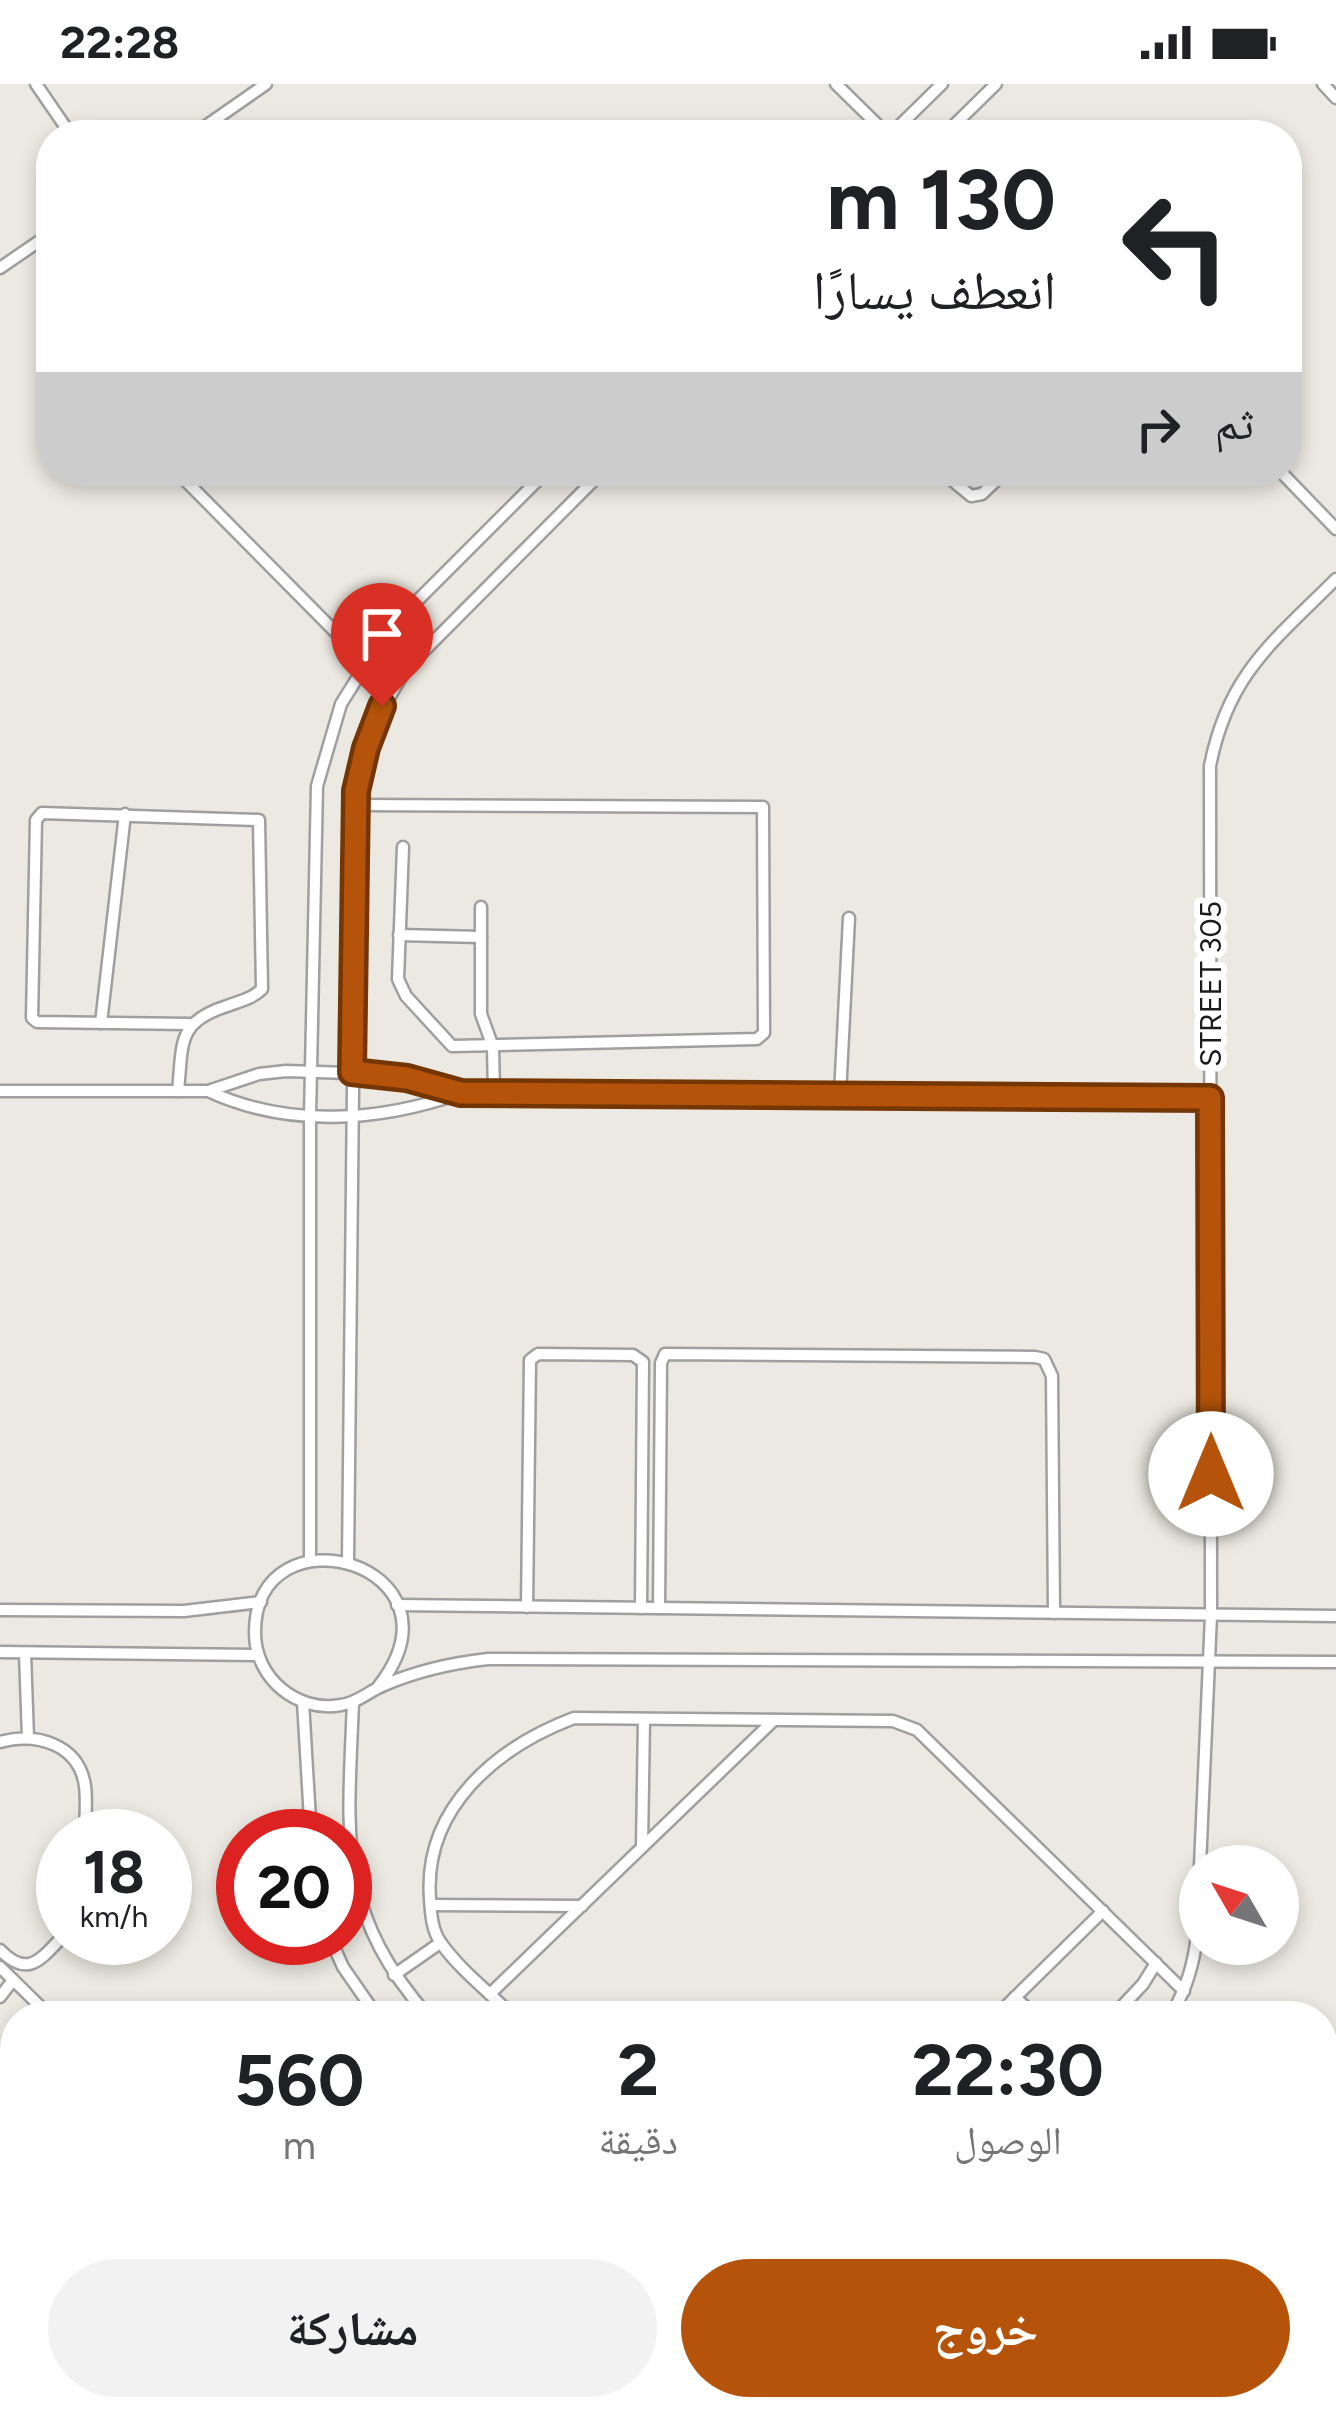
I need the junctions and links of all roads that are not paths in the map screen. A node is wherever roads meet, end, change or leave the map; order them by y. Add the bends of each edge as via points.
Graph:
1 (36, 84) edge
2 (266, 84) edge
3 (836, 84) edge
4 (942, 84) edge
5 (996, 84) edge
6 (61, 120) edge
7 (214, 120) edge
8 (873, 120) edge
9 (905, 120) edge
10 (959, 120) edge
11 (36, 243) edge
12 (0, 268) edge
13 (191, 486) edge
14 (533, 486) edge
15 (588, 486) edge
16 (959, 486) edge
17 (990, 486) edge
18 (1294, 486) edge
19 (1336, 529) edge
20 (1336, 579) edge
21 (364, 662) junction
22 (356, 805) junction
23 (125, 814) junction
24 (403, 847) dead end
25 (481, 907) dead end
26 (849, 918) dead end
27 (399, 935) junction
28 (481, 938) junction
29 (101, 1023) junction
30 (190, 1024) junction
31 (494, 1047) junction
32 (352, 1072) junction
33 (313, 1073) junction
34 (178, 1090) junction
35 (208, 1090) junction
36 (0, 1091) edge
37 (461, 1093) junction
38 (494, 1093) junction
39 (840, 1095) junction
40 (1210, 1098) junction
41 (310, 1116) junction
42 (352, 1117) junction
43 (310, 1561) junction
44 (348, 1562) junction
45 (261, 1602) junction
46 (397, 1605) junction
47 (526, 1607) junction
48 (641, 1608) junction
49 (659, 1608) junction
50 (0, 1610) edge
51 (1054, 1613) junction
52 (1211, 1615) junction
53 (1336, 1616) edge
54 (0, 1652) edge
55 (25, 1653) junction
56 (258, 1655) junction
57 (1336, 1662) edge
58 (1208, 1663) junction
59 (378, 1687) junction
60 (303, 1702) junction
61 (353, 1702) junction
62 (644, 1719) junction
63 (774, 1720) junction
64 (28, 1738) junction
65 (0, 1742) edge
66 (86, 1809) edge
67 (309, 1809) edge
68 (1201, 1845) edge
69 (642, 1847) junction
70 (431, 1905) junction
71 (582, 1906) junction
72 (1103, 1911) junction
73 (440, 1942) junction
74 (0, 1950) edge
75 (36, 1963) edge
76 (1156, 1963) junction
77 (342, 1965) edge
78 (1191, 1965) edge
79 (0, 1967) edge
80 (394, 1975) junction
81 (13, 1980) junction
82 (1184, 1991) junction
83 (490, 1993) junction
84 (0, 1997) edge
85 (1015, 1997) junction
86 (35, 2001) edge
87 (367, 2001) edge
88 (416, 2001) edge
89 (498, 2001) edge
90 (1011, 2001) edge
91 (1019, 2001) edge
92 (1127, 2001) edge
93 (1178, 2001) edge

1 - 6 lane
2 - 7 lane
3 - 8 lane
4 - 9 lane
5 - 10 lane
11 - 12 lane
13 - 21 lane
14 - 21 lane
15 - 22 lane via 406,669 366,748
16 - 17 lane via 971,496
18 - 19 lane
20 - 40 lane, STREET 305 via 1250,666 1217,730 1210,766
21 - 33 lane via 341,704 317,786
22 - 31 lane via 765,810 758,1040
22 - 32 lane
23 - 29 lane
23 - 29 lane via 46,812 36,820 32,1018
23 - 30 lane via 259,820 262,989
24 - 27 lane
25 - 28 lane
26 - 39 lane
27 - 28 lane
27 - 31 lane via 400,987 439,1036 462,1049
28 - 31 lane via 482,1014
29 - 30 lane
30 - 34 lane
31 - 38 lane
32 - 33 lane
32 - 37 lane
32 - 42 lane
33 - 35 lane via 259,1074
33 - 41 lane
34 - 35 lane
34 - 36 lane
35 - 41 lane via 257,1110
37 - 38 lane
37 - 42 lane
38 - 39 lane
39 - 40 lane
40 - 52 lane, STREET 305
41 - 42 lane
41 - 43 lane
42 - 44 lane
43 - 44 lane
43 - 45 lane
44 - 46 lane via 378,1577
45 - 50 lane via 184,1611
45 - 56 lane
46 - 47 lane
46 - 59 lane via 400,1649
47 - 48 lane
47 - 48 lane via 530,1360 538,1354 633,1355 643,1362
48 - 49 lane
49 - 51 lane
49 - 51 lane via 665,1354 1012,1356 1044,1359 1052,1376
51 - 52 lane
52 - 53 lane
52 - 58 lane, STREET 305
54 - 55 lane
55 - 56 lane
55 - 64 lane
56 - 60 lane via 268,1676
57 - 58 lane
58 - 59 lane via 488,1659
58 - 68 lane, STREET 305
59 - 61 lane
60 - 61 lane
60 - 67 lane
61 - 80 lane via 352,1871
62 - 63 lane
62 - 69 lane
62 - 70 lane via 574,1718 539,1731 484,1770 433,1850
63 - 69 lane
63 - 72 lane via 893,1721 916,1730
64 - 65 lane
64 - 66 lane via 66,1751 85,1782
69 - 71 lane
70 - 71 lane
70 - 73 lane
71 - 83 lane
72 - 76 lane
72 - 85 lane
73 - 80 lane
73 - 83 lane
74 - 75 lane via 13,1964
76 - 82 lane
76 - 92 lane
77 - 87 lane
78 - 82 lane, STREET 305
79 - 81 lane
80 - 88 lane
81 - 84 lane
81 - 86 lane
82 - 93 lane, STREET 305
83 - 89 lane
85 - 90 lane
85 - 91 lane

